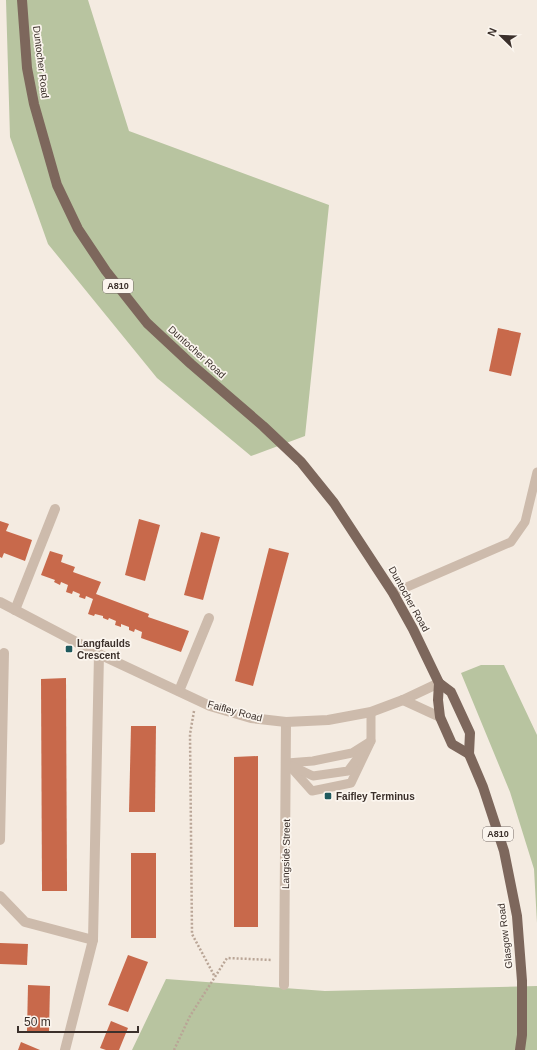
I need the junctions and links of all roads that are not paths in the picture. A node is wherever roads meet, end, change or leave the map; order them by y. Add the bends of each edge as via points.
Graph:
1 (22, 0) edge
2 (537, 472) edge
3 (55, 509) dead end
4 (393, 593) junction
5 (0, 602) edge
6 (15, 610) junction
7 (208, 618) dead end
8 (4, 653) dead end
9 (100, 654) junction
10 (439, 683) junction
11 (179, 691) junction
12 (403, 700) junction
13 (371, 712) junction
14 (440, 717) junction
15 (286, 722) junction
16 (371, 741) junction
17 (469, 754) junction
18 (287, 763) junction
19 (0, 840) edge
20 (0, 896) edge
21 (93, 940) junction
22 (284, 985) dead end
23 (66, 1050) edge
24 (520, 1050) edge

1 - 4 main road, Duntocher Road / A810 via 27,68 34,104 57,184 78,229 106,271 147,323 301,462 334,503
2 - 4 lane via 525,522 511,542
3 - 6 street
4 - 10 main road, Duntocher Road / A810
5 - 6 street, Faifley Road
6 - 9 street, Faifley Road
7 - 11 street
8 - 19 street
9 - 11 street, Faifley Road
9 - 21 street
10 - 12 street, Faifley Road
10 - 14 main road, A810
10 - 17 main road, Glasgow Road / A810 via 451,692 470,733
11 - 15 street, Faifley Road via 210,706 251,718
12 - 13 street, Faifley Road
12 - 14 street
13 - 15 street, Faifley Road via 328,720
13 - 16 lane
14 - 17 main road, A810 via 452,744
15 - 18 street, Langside Street
16 - 18 lane via 352,753
16 - 18 lane via 348,771 313,776
16 - 18 lane via 351,783 312,791
17 - 24 main road, Glasgow Road / A810 via 504,851 517,916 522,981
18 - 22 street, Langside Street
20 - 21 street via 25,922
21 - 23 street

